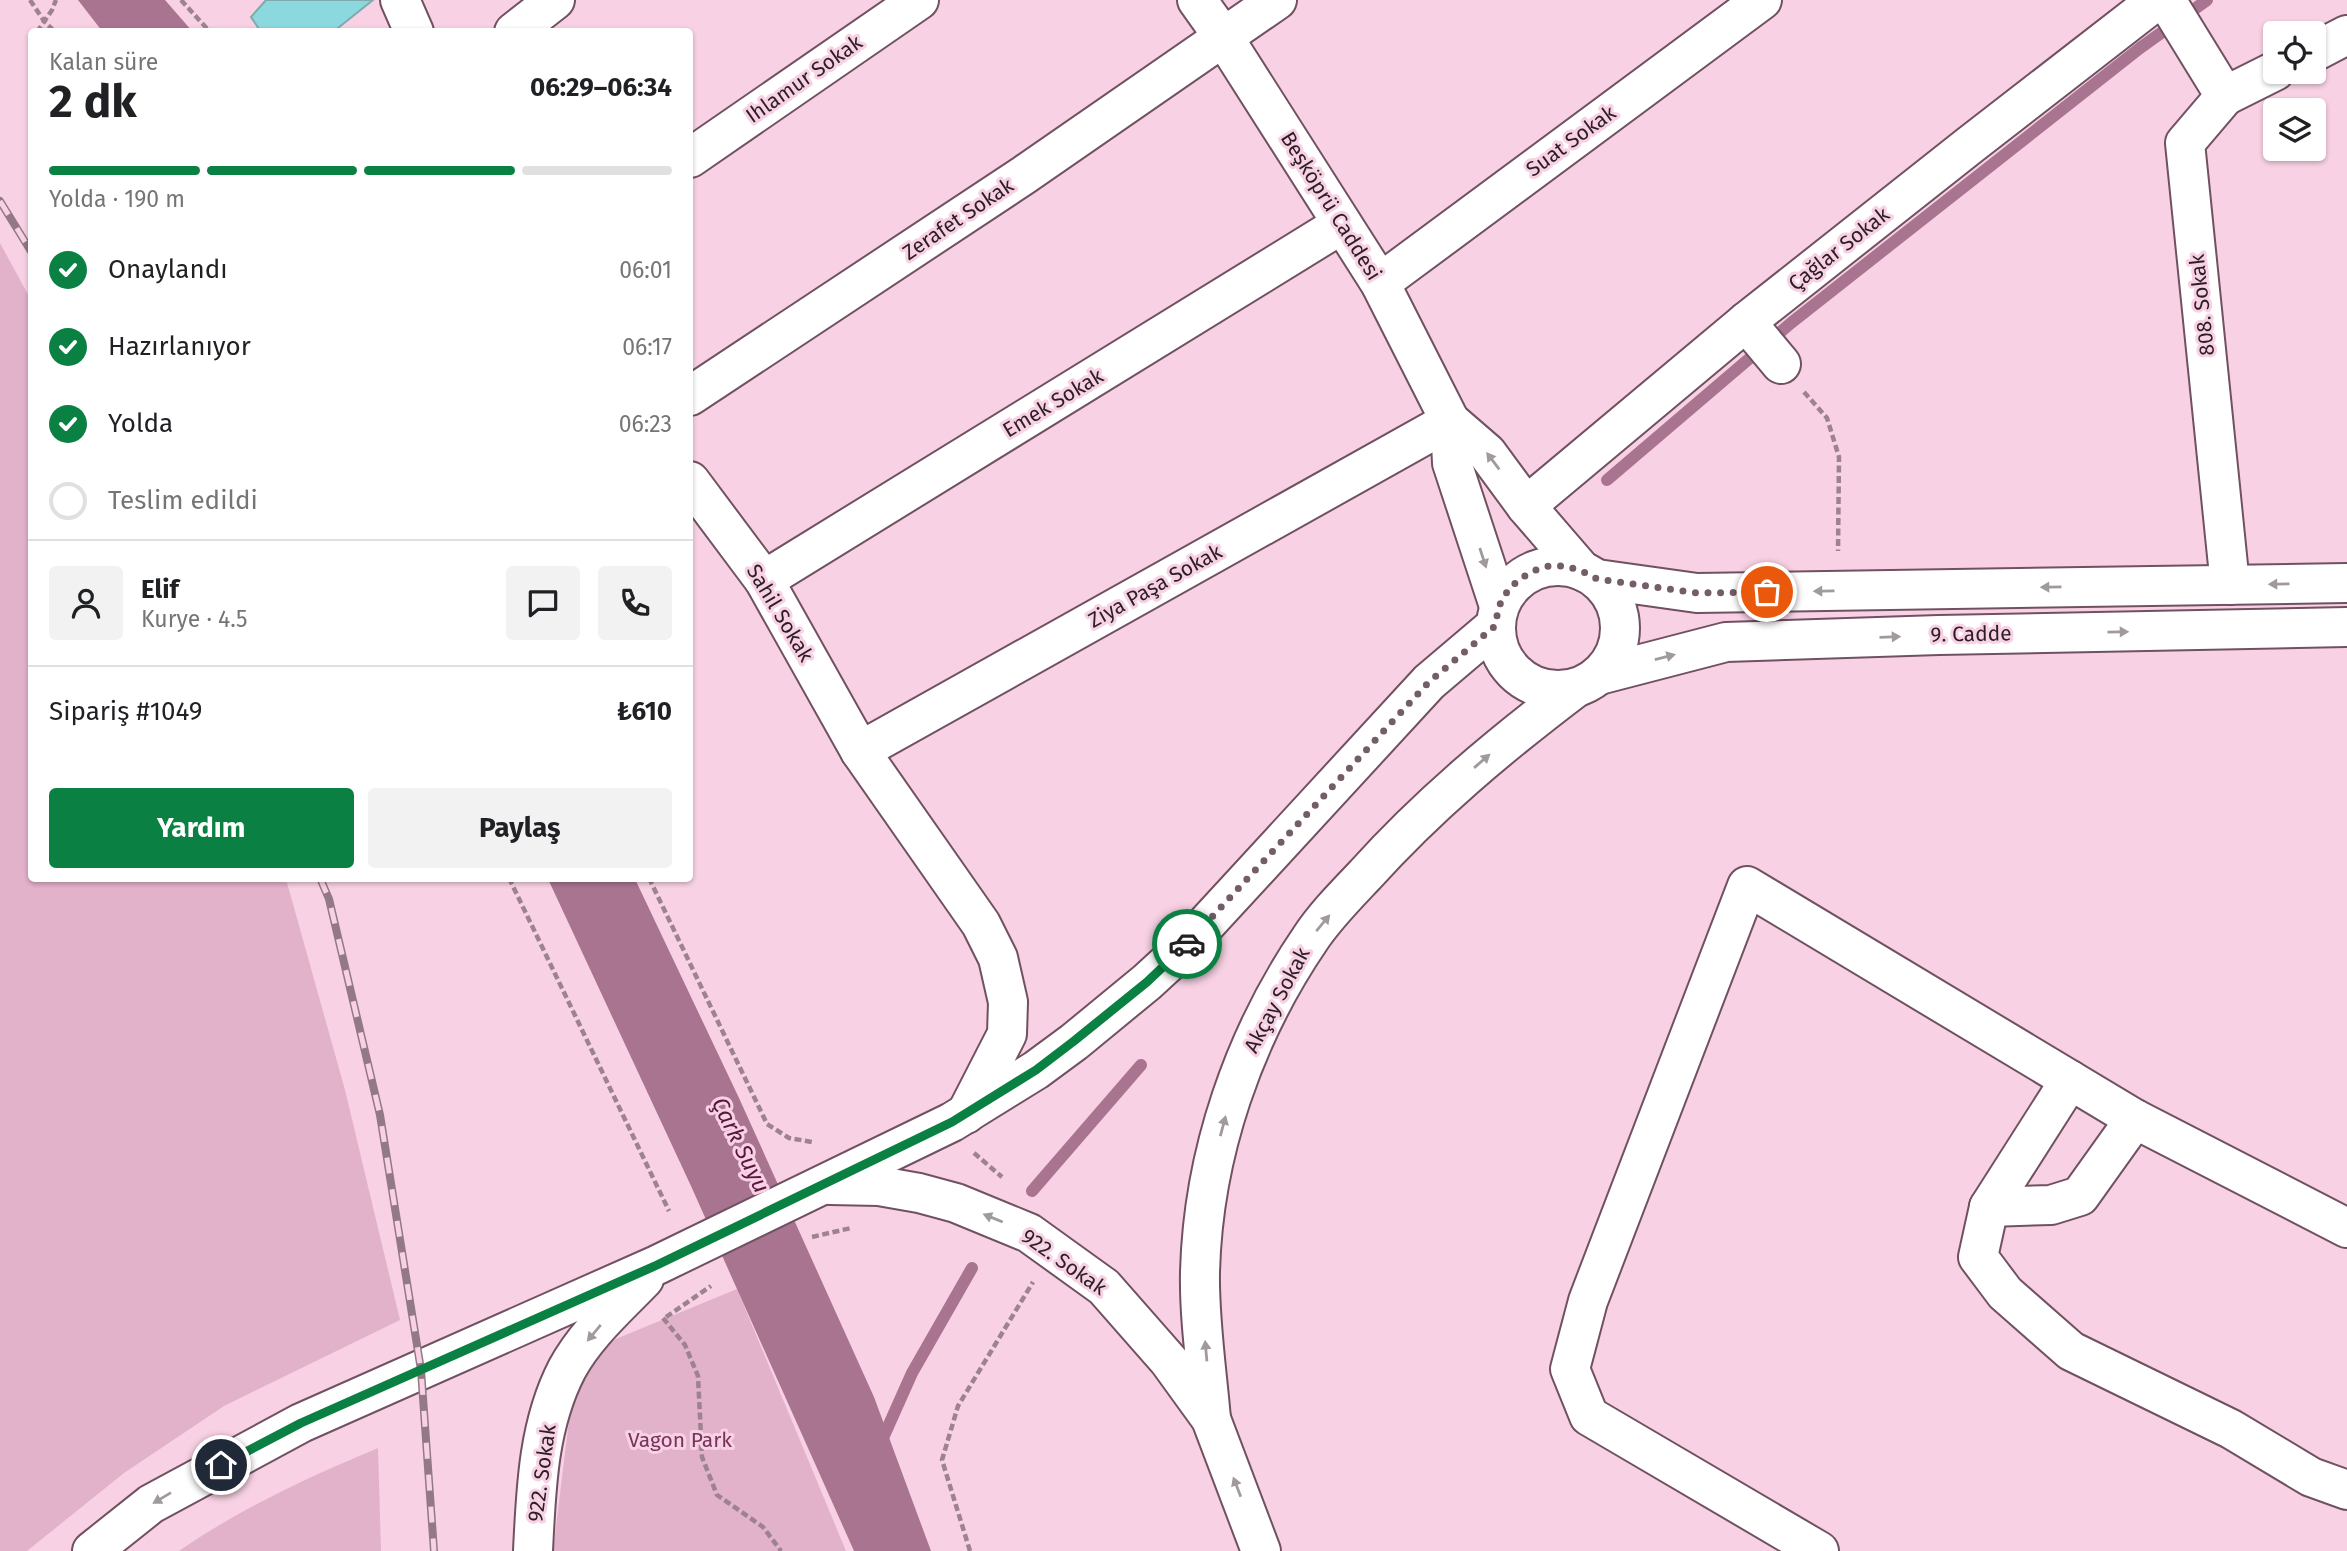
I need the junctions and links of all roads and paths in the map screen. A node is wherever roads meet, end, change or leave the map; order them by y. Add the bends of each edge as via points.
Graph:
1 (30, 0) edge
2 (56, 0) edge
3 (181, 0) edge
4 (400, 0) edge
5 (555, 0) edge
6 (919, 0) edge
7 (1197, 0) edge
8 (1277, 0) edge
9 (1762, 0) edge
10 (2157, 0) edge
11 (2166, 0) edge
12 (44, 21) junction
13 (40, 28) edge
14 (51, 28) edge
15 (206, 28) edge
16 (412, 28) edge
17 (519, 28) edge
18 (2347, 35) edge
19 (1224, 38) junction
20 (2326, 46) edge
21 (2263, 77) edge
22 (2225, 96) junction
23 (693, 156) edge
24 (1342, 224) junction
25 (1380, 283) junction
26 (1746, 323) junction
27 (1780, 364) joint
28 (693, 394) edge
29 (1450, 421) junction
30 (693, 485) edge
31 (1526, 506) junction
32 (1590, 575) junction
33 (764, 580) junction
34 (2347, 583) edge
35 (2230, 585) junction
36 (1838, 591) junction
37 (1497, 616) junction
38 (2347, 627) edge
39 (1586, 682) junction
40 (860, 751) junction
41 (511, 882) edge
42 (651, 882) edge
43 (2070, 1080) junction
44 (966, 1114) junction
45 (2135, 1119) junction
46 (813, 1142) dead end
47 (825, 1185) junction
48 (1989, 1207) junction
49 (669, 1211) dead end
50 (854, 1227) dead end
51 (2347, 1228) edge
52 (815, 1236) dead end
53 (673, 1257) junction
54 (1020, 1278) dead end
55 (663, 1318) dead end
56 (1211, 1419) junction
57 (2347, 1490) edge
58 (92, 1551) edge
59 (533, 1551) edge
60 (782, 1551) edge
61 (970, 1551) edge
62 (1261, 1551) edge
63 (1819, 1551) edge

1 - 12 path
2 - 12 path
3 - 15 path
4 - 16 street
5 - 17 street
6 - 23 street, Ihlamur Sokak
7 - 19 street, Beşköprü Caddesi
8 - 19 street, Zerafet Sokak
9 - 25 street, Suat Sokak
10 - 26 street, Çağlar Sokak
11 - 22 street
12 - 13 path
12 - 14 path
18 - 20 street
19 - 24 street, Beşköprü Caddesi
19 - 28 street, Zerafet Sokak
21 - 22 street
22 - 35 street, 808. Sokak via 2185,143
24 - 25 street, Beşköprü Caddesi
24 - 33 street, Emek Sokak
25 - 29 street, Beşköprü Caddesi
26 - 27 street
26 - 31 street, Çağlar Sokak
27 - 36 path via 1826,418 1839,457
31 -> 29 street via 1486,453
29 -> 37 street via 1452,463
29 - 40 street, Ziya Paşa Sokak
30 - 33 street, Sahil Sokak
31 - 32 street
36 -> 32 street via 1697,593
32 - 37 street via 1566,566 1533,571 1507,592
32 - 39 street via 1609,592 1620,626 1611,662
33 - 40 street, Sahil Sokak
34 -> 35 street
35 -> 36 street
37 - 39 street via 1497,645 1518,678 1555,691
37 - 44 street via 1429,682 1147,982 1036,1070
39 -> 38 street, 9. Cadde via 1726,642
56 -> 39 street, Akçay Sokak via 1200,1273 1203,1232 1227,1114 1256,1034 1311,937 1397,839 1501,744
40 - 44 street, Sahil Sokak via 981,924 998,958 1008,1002 1007,1034
41 - 49 path
42 - 46 path via 766,1124 789,1138
43 - 45 street
43 - 48 street
43 - 63 street via 1747,886 1588,1301 1570,1369 1589,1416
44 - 47 street
45 - 48 street via 2080,1196 2051,1205
45 - 51 street
47 - 53 street, 922. Sokak
56 -> 47 street, 922. Sokak via 1169,1361 1104,1287 1029,1233 957,1203 919,1193 879,1186
48 - 57 street via 1978,1257 2005,1293 2071,1351 2231,1429 2311,1477
50 - 52 path
53 -> 58 street, 922. Sokak via 301,1423 151,1504
53 -> 59 street, 922. Sokak via 589,1338 568,1368 542,1442
54 - 61 path via 1030,1285 958,1406 942,1460
55 - 60 path via 685,1345 698,1376 702,1457 717,1495 763,1527
62 -> 56 street, 922. Sokak

